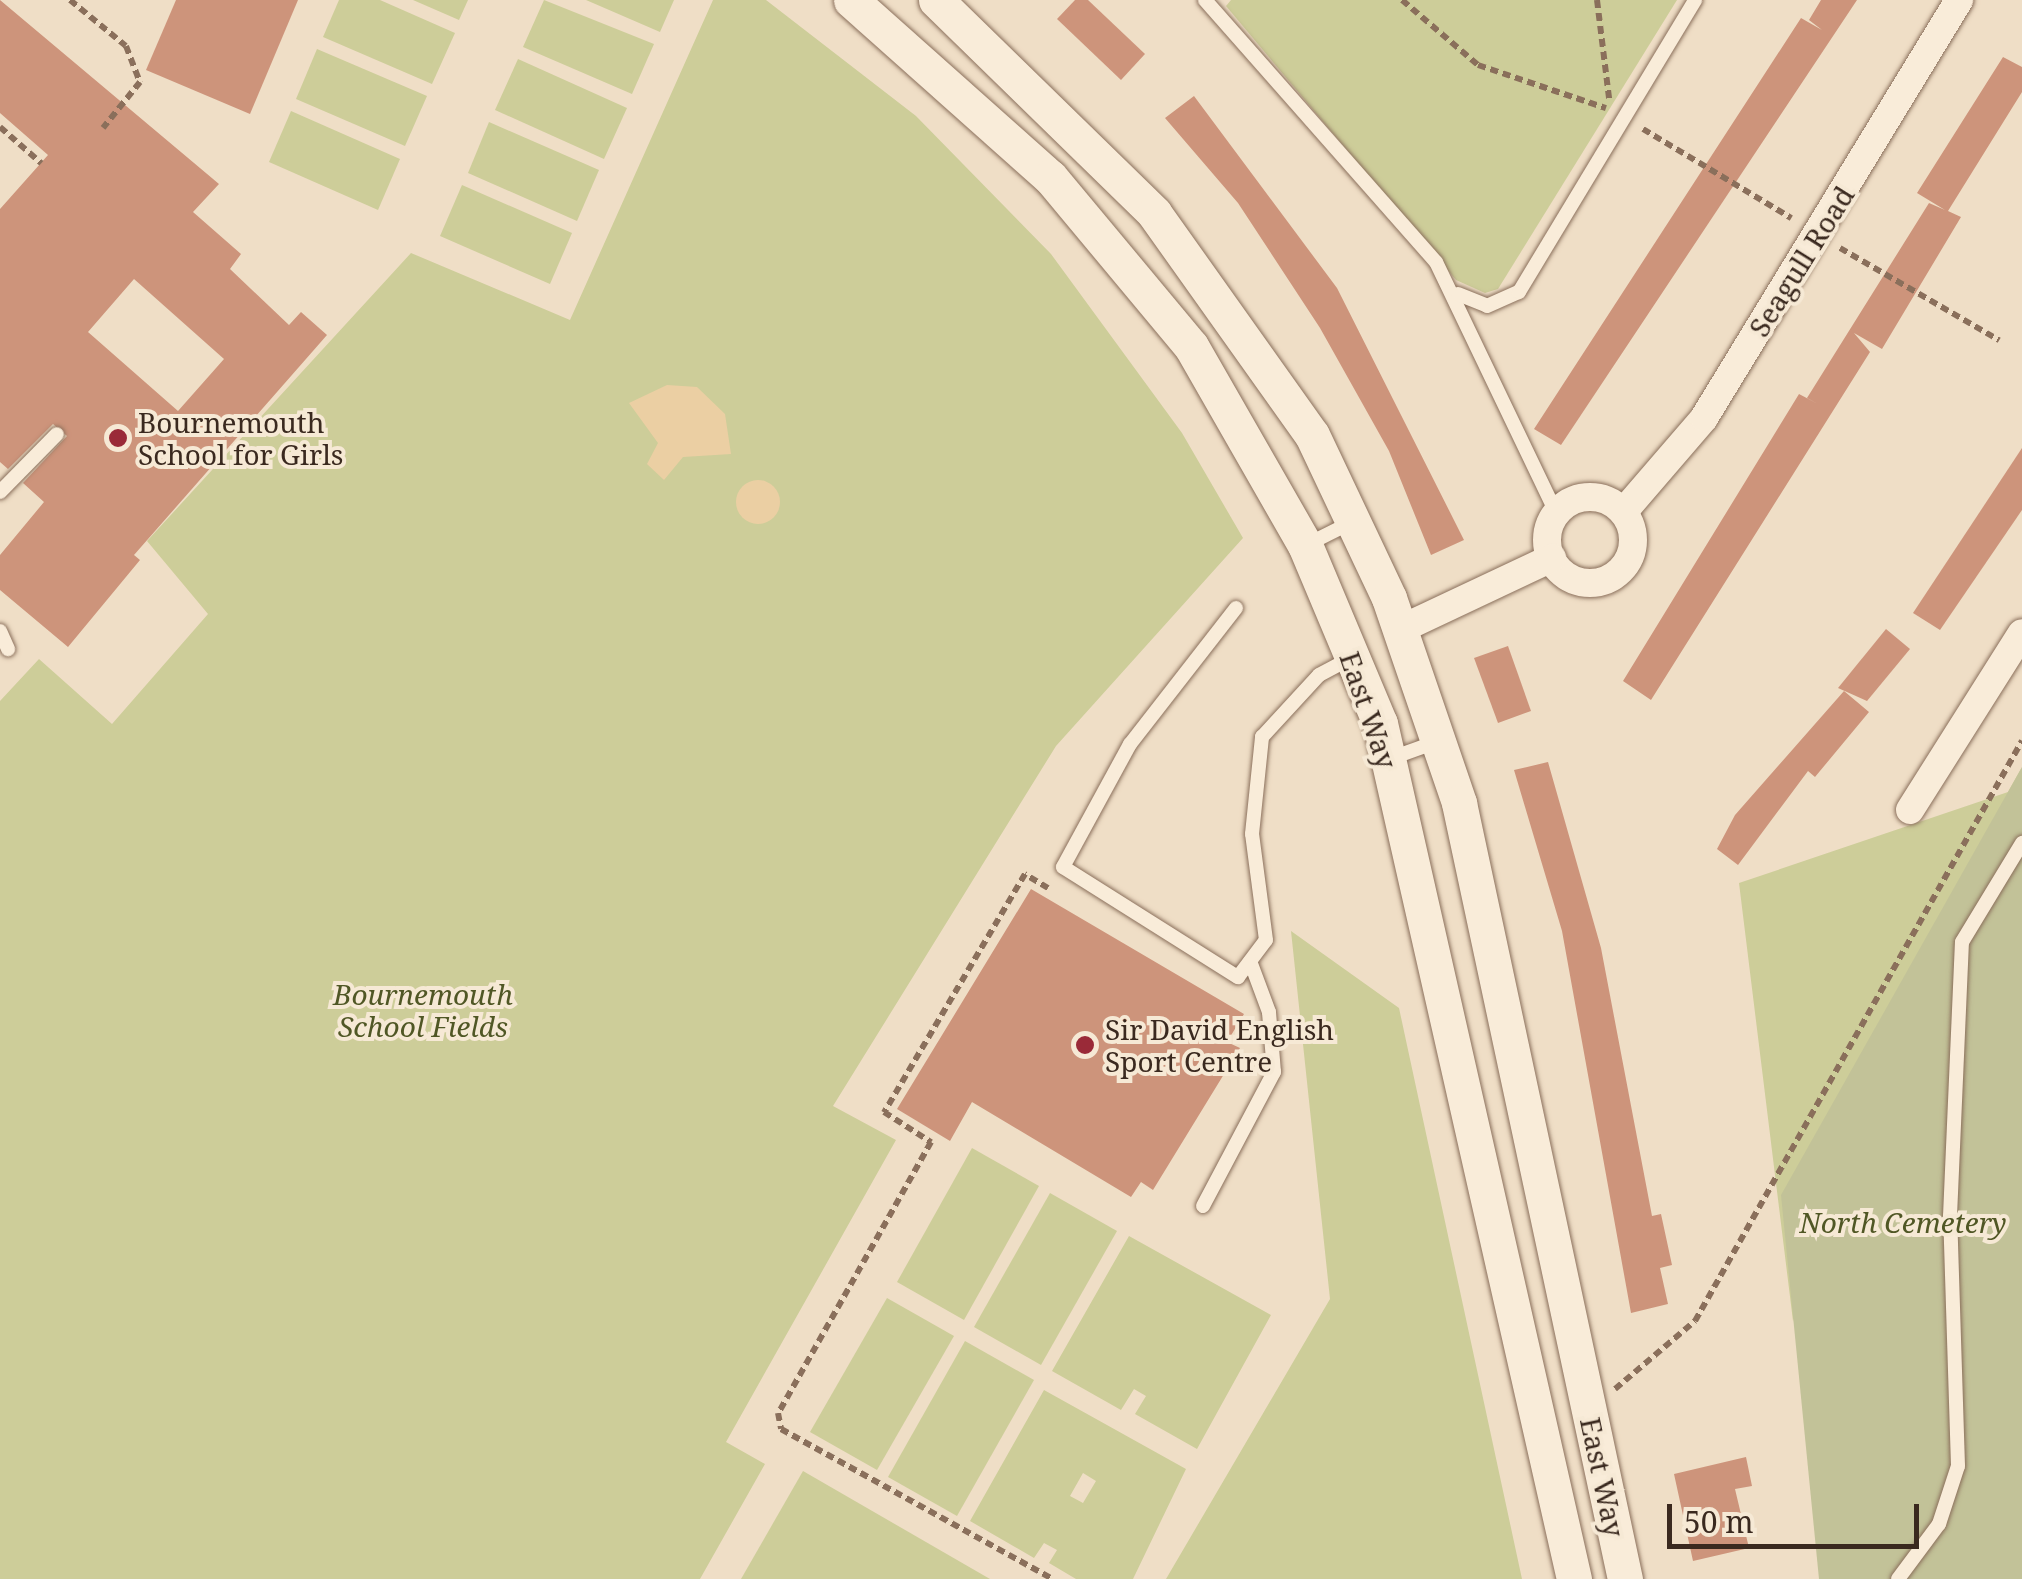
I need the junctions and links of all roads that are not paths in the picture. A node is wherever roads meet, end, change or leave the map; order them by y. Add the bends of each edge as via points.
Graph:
1 (851, 0) edge
2 (936, 0) edge
3 (1205, 0) edge
4 (1695, 0) edge
5 (1959, 0) edge
6 (1454, 291) junction
7 (57, 434) dead end
8 (0, 492) edge
9 (1625, 510) junction
10 (1556, 513) junction
11 (1354, 521) junction
12 (1306, 545) junction
13 (1552, 558) junction
14 (1236, 608) dead end
15 (1401, 629) junction
16 (0, 630) edge
17 (2022, 633) edge
18 (8, 649) dead end
19 (1352, 658) junction
20 (1441, 740) junction
21 (1388, 759) junction
22 (1910, 810) dead end
23 (2022, 843) edge
24 (1250, 961) junction
25 (1204, 1206) dead end
26 (1574, 1579) edge
27 (1625, 1579) edge
28 (1898, 1579) edge

1 - 12 street, East Way via 1050,177 1165,315
2 - 11 street, East Way via 1154,213 1312,434
3 - 6 lane
4 - 6 lane via 1520,292 1486,306
5 - 9 street, Seagull Road via 1704,418
6 - 10 lane
7 - 8 lane
9 - 10 street via 1590,496
9 - 13 street via 1633,545 1611,578 1573,581
10 - 13 street via 1546,530
11 - 12 lane
11 - 15 street, East Way
12 - 19 street, East Way
13 - 15 street
14 - 24 lane via 1130,744 1063,867 1238,977
15 - 20 street, East Way
16 - 18 lane
17 - 22 street
19 - 21 street, East Way
19 - 24 lane via 1275,715 1255,759 1252,834 1266,940
20 - 21 lane
20 - 27 street, East Way
21 - 26 street, East Way
23 - 28 lane via 1962,942 1950,1216 1958,1466 1939,1524
24 - 25 lane via 1270,1012 1274,1072

